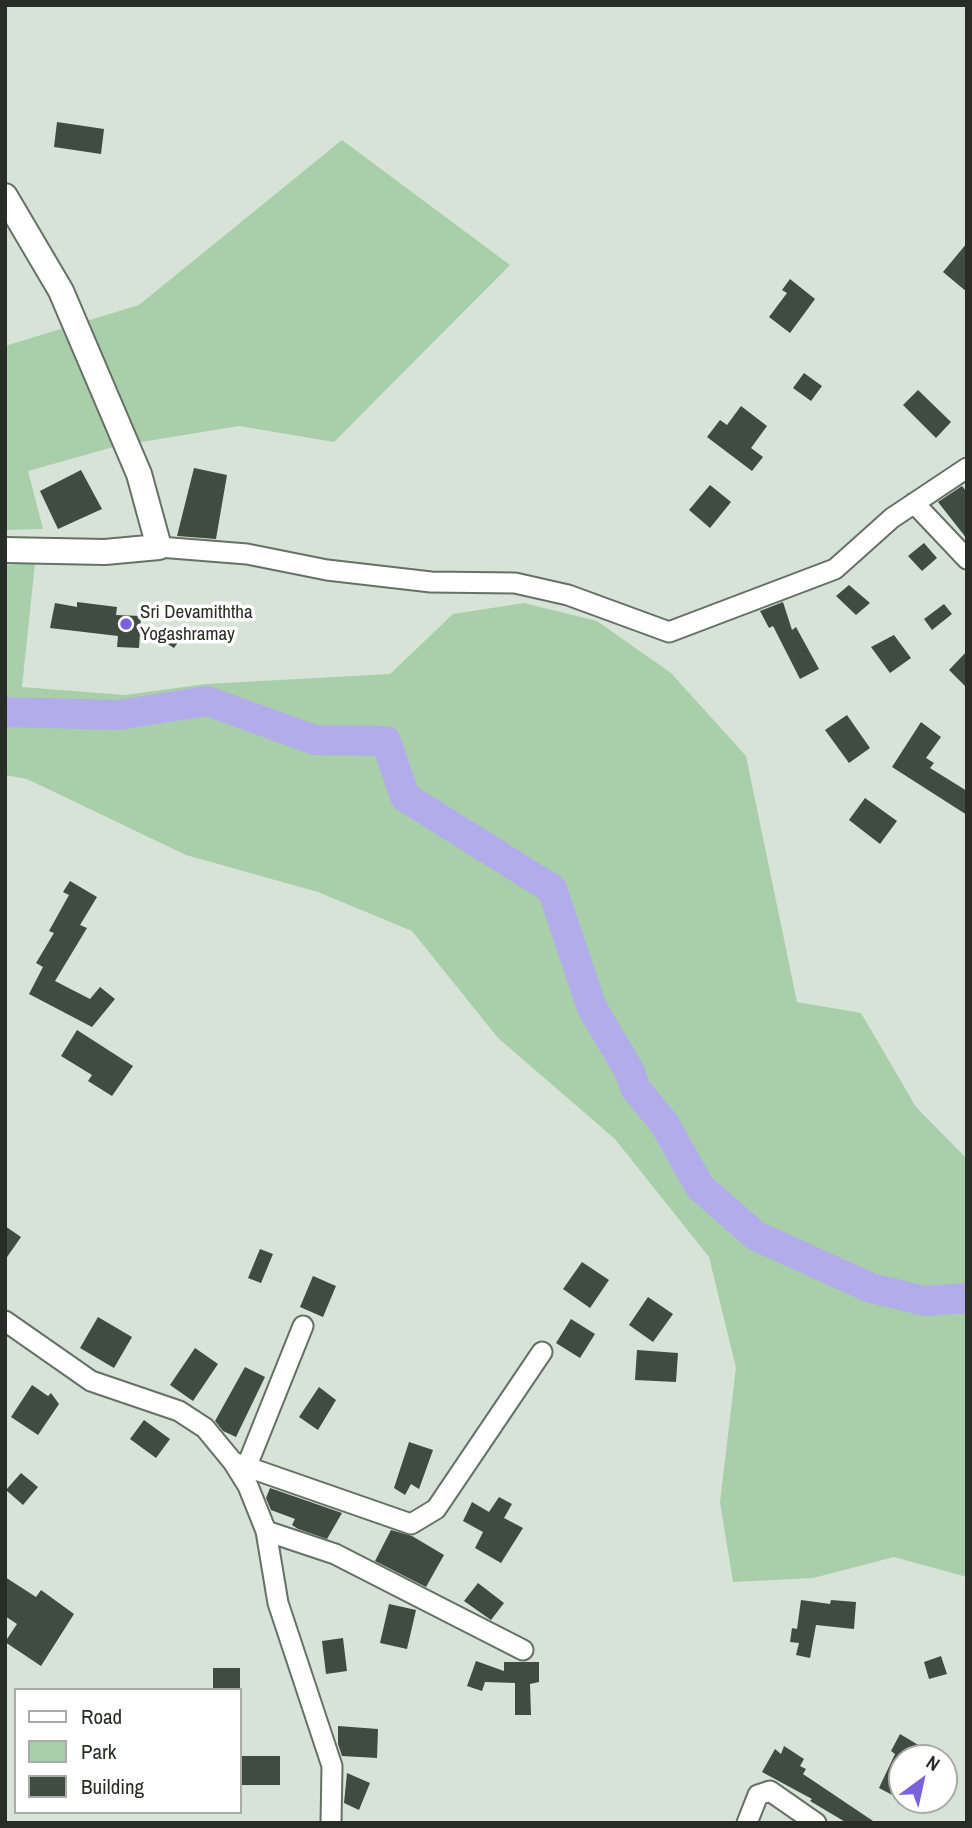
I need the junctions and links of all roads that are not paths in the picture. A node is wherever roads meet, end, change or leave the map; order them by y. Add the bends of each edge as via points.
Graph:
1 (5, 196) edge
2 (967, 468) edge
3 (914, 503) junction
4 (159, 547) junction
5 (5, 550) edge
6 (967, 559) edge
7 (5, 1321) edge
8 (303, 1325) dead end
9 (542, 1352) dead end
10 (240, 1465) junction
11 (266, 1531) junction
12 (523, 1650) dead end
13 (331, 1823) edge
14 (747, 1823) edge
15 (816, 1823) edge

1 - 4 street via 61,291 139,474
2 - 3 street
3 - 4 street via 835,569 669,632 568,595 515,583 431,582 327,570 247,554
3 - 6 street
4 - 5 street via 106,552
7 - 10 street via 91,1381 179,1411 205,1428
8 - 10 street
9 - 10 street via 436,1509 411,1524
10 - 11 street
11 - 12 street via 335,1554
11 - 13 street via 278,1603 332,1766
14 - 15 street via 758,1795 770,1791

